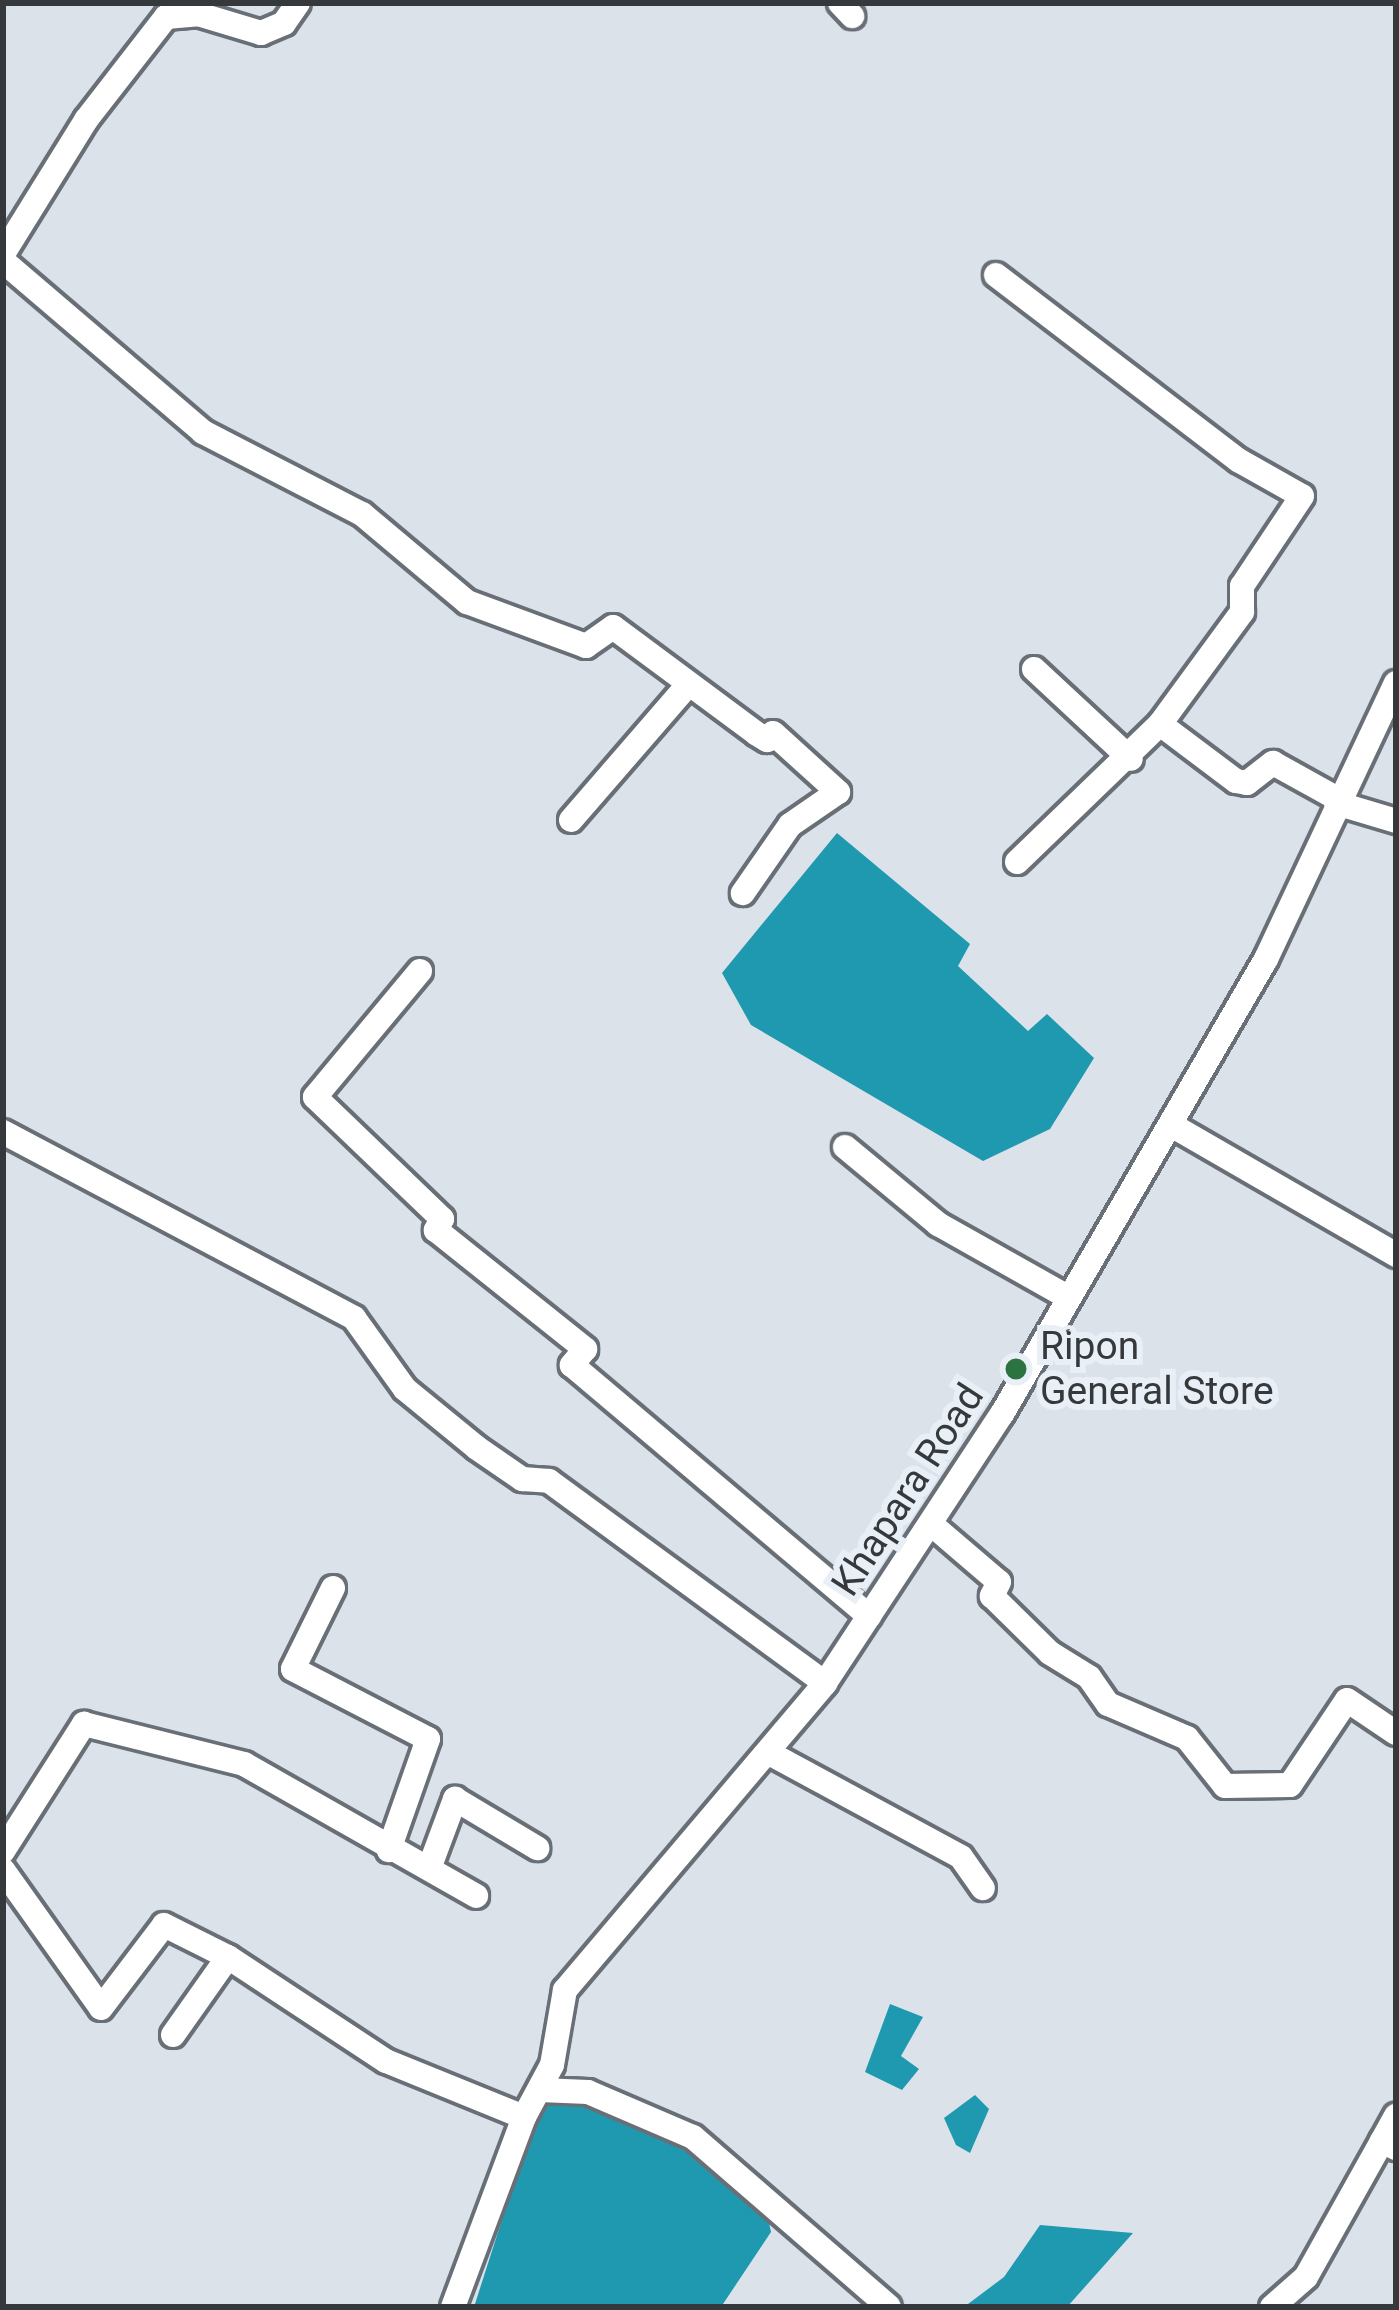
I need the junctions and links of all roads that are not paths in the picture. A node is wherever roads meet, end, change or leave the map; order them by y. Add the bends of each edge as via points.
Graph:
1 (298, 3) edge
2 (3, 258) edge
3 (995, 275) dead end
4 (1034, 669) dead end
5 (1396, 683) edge
6 (687, 686) junction
7 (1160, 724) junction
8 (1130, 759) junction
9 (1337, 801) junction
10 (571, 820) dead end
11 (1396, 821) edge
12 (1017, 862) dead end
13 (743, 893) dead end
14 (420, 971) dead end
15 (1173, 1126) junction
16 (3, 1132) edge
17 (845, 1147) dead end
18 (1396, 1255) edge
19 (1066, 1296) junction
20 (931, 1524) junction
21 (333, 1588) dead end
22 (868, 1616) junction
23 (825, 1683) junction
24 (1396, 1733) edge
25 (769, 1753) junction
26 (537, 1848) dead end
27 (389, 1850) junction
28 (3, 1851) edge
29 (430, 1866) junction
30 (3, 1870) edge
31 (983, 1888) dead end
32 (476, 1896) dead end
33 (228, 1957) junction
34 (172, 2036) dead end
35 (540, 2090) junction
36 (1396, 2116) edge
37 (524, 2117) junction
38 (1389, 2144) edge
39 (453, 2307) edge
40 (889, 2307) edge
41 (1272, 2307) edge

1 - 2 street via 284,23 261,33 198,14 166,17 86,120
2 - 6 street via 203,432 362,514 467,602 586,646 613,627
3 - 7 street via 1238,460 1302,496 1242,586 1242,612
4 - 8 street
5 - 9 street, Khapara Road
6 - 10 street
6 - 13 street via 767,740 773,733 838,792 790,825
7 - 8 street
7 - 9 street via 1236,781 1247,783 1273,763
8 - 12 street
9 - 11 street
9 - 15 street, Khapara Road via 1291,911
14 - 22 street via 315,1097 442,1219 436,1230 585,1349 572,1365
15 - 18 street
15 - 19 street, Khapara Road
16 - 23 street via 354,1318 405,1389 477,1448 522,1479 549,1481
17 - 19 street via 938,1224
19 - 20 street, Khapara Road
20 - 22 street, Khapara Road
20 - 24 street via 999,1582 992,1596 1050,1653 1089,1677 1108,1704 1187,1738 1225,1786 1290,1785 1347,1700
21 - 27 street via 293,1669 428,1738
22 - 23 street, Khapara Road
23 - 25 street, Khapara Road
25 - 31 street via 961,1857
25 - 35 street, Khapara Road via 565,1990
26 - 29 street via 455,1798
27 - 28 street via 244,1764 83,1724
27 - 29 street
29 - 32 street
30 - 33 street via 101,2008 164,1925
33 - 34 street
33 - 37 street via 386,2061
35 - 37 street, Khapara Road
35 - 40 street via 587,2092 694,2137
36 - 38 street
37 - 39 street, Khapara Road
38 - 41 street via 1306,2277

